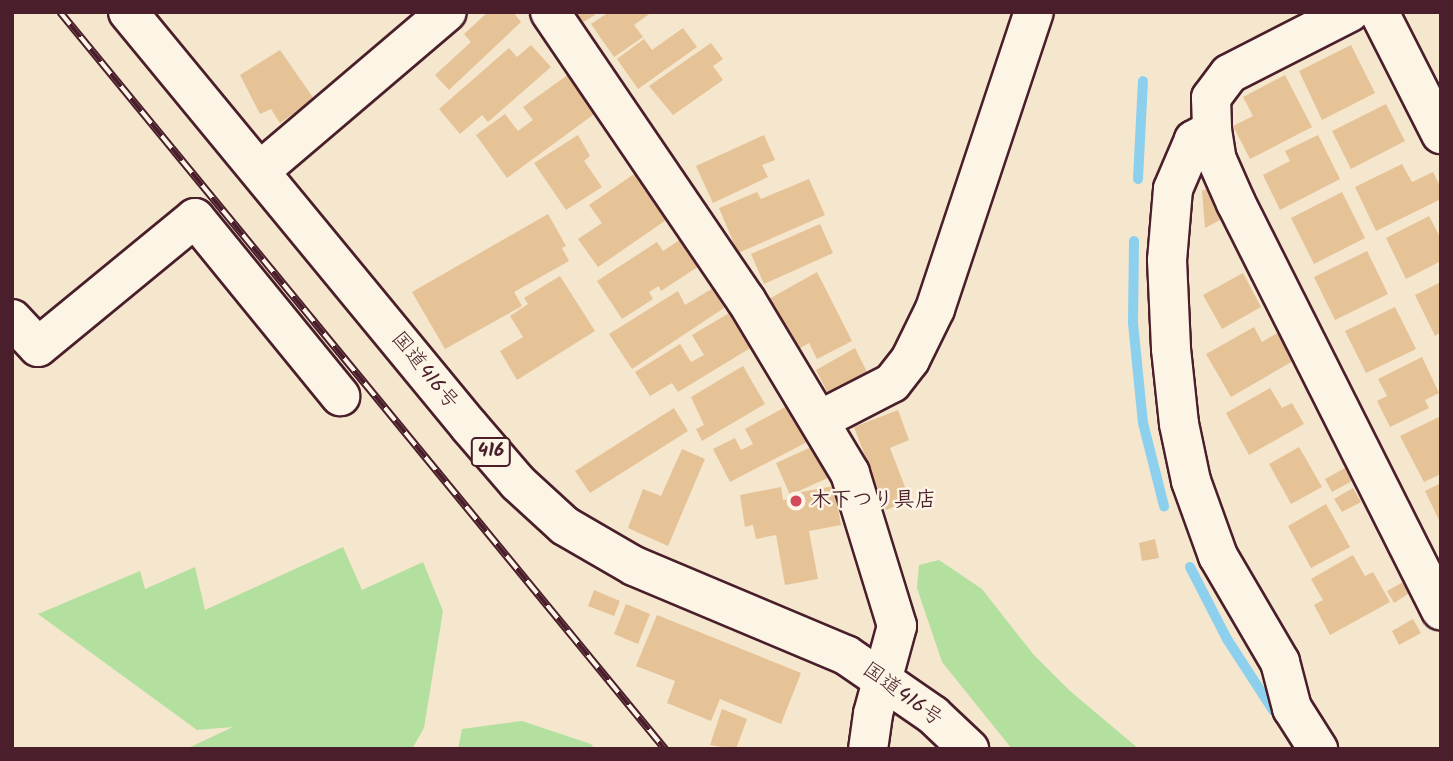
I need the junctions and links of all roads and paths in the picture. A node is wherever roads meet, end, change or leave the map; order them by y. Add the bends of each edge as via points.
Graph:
1 (128, 12) edge
2 (447, 12) edge
3 (550, 12) edge
4 (1034, 12) edge
5 (1350, 12) edge
6 (1379, 12) edge
7 (1212, 130) junction
8 (1441, 134) edge
9 (260, 171) junction
10 (12, 318) edge
11 (340, 396) dead end
12 (820, 420) junction
13 (1441, 610) edge
14 (885, 679) junction
15 (868, 749) edge
16 (970, 749) edge
17 (1318, 749) edge

1 - 9 main road, 国道416号 / 416
2 - 9 main road
3 - 12 main road via 739,289
4 - 12 main road via 934,309 910,360 892,383
5 - 7 main road via 1229,74 1211,98
6 - 8 main road
7 - 13 main road via 1217,160 1236,203
7 - 17 main road via 1194,140 1173,189 1167,260 1179,424 1191,481 1219,556 1280,662 1292,708
9 - 14 main road, 国道416号 / 416 via 477,436 518,483 565,526 634,566 846,655
10 - 11 main road via 38,347 195,218
12 - 14 main road via 850,473 897,626
14 - 15 main road
14 - 16 main road, 国道416号 / 416

